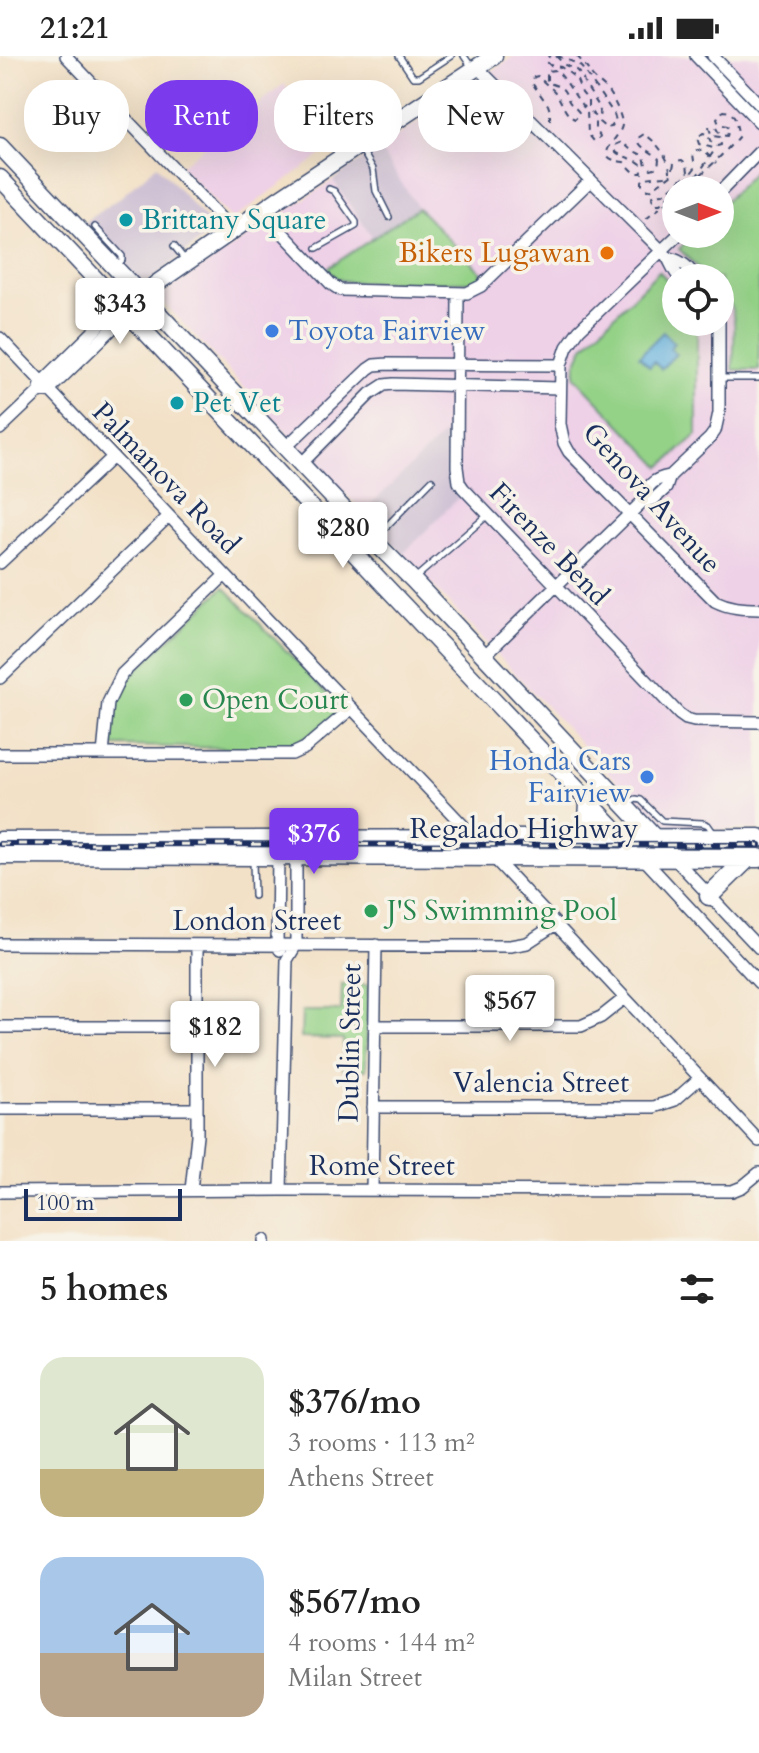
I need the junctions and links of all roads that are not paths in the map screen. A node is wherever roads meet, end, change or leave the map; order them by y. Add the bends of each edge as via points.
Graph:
1 (399, 56) edge
2 (451, 56) edge
3 (696, 56) edge
4 (713, 56) edge
5 (70, 58) edge
6 (480, 61) edge
7 (759, 104) edge
8 (402, 116) edge
9 (759, 122) edge
10 (0, 146) edge
11 (350, 152) edge
12 (363, 152) edge
13 (759, 152) edge
14 (0, 178) edge
15 (734, 178) edge
16 (591, 180) junction
17 (329, 189) dead end
18 (262, 211) junction
19 (389, 217) dead end
20 (233, 231) junction
21 (174, 246) dead end
22 (317, 248) dead end
23 (670, 248) edge
24 (666, 255) junction
25 (187, 263) junction
26 (670, 264) edge
27 (683, 264) edge
28 (458, 293) junction
29 (143, 296) junction
30 (125, 311) junction
31 (719, 336) edge
32 (0, 338) edge
33 (458, 364) junction
34 (561, 365) junction
35 (719, 378) junction
36 (759, 378) edge
37 (457, 385) junction
38 (43, 388) junction
39 (560, 388) junction
40 (0, 429) edge
41 (286, 447) junction
42 (113, 457) junction
43 (302, 463) junction
44 (432, 480) dead end
45 (629, 513) junction
46 (488, 515) junction
47 (169, 516) junction
48 (373, 540) junction
49 (0, 563) edge
50 (225, 575) junction
51 (413, 580) junction
52 (556, 586) junction
53 (759, 609) edge
54 (484, 656) junction
55 (0, 678) edge
56 (352, 708) junction
57 (759, 722) edge
58 (0, 754) edge
59 (103, 754) junction
60 (589, 802) junction
61 (624, 805) junction
62 (759, 838) edge
63 (579, 839) junction
64 (625, 839) junction
65 (656, 839) junction
66 (714, 839) junction
67 (477, 840) junction
68 (0, 841) edge
69 (0, 855) edge
70 (253, 856) junction
71 (492, 856) junction
72 (287, 857) junction
73 (642, 857) junction
74 (673, 857) junction
75 (754, 858) edge
76 (254, 896) dead end
77 (709, 896) junction
78 (556, 924) junction
79 (0, 944) edge
80 (197, 945) junction
81 (277, 945) junction
82 (296, 945) junction
83 (376, 945) junction
84 (759, 948) edge
85 (287, 960) junction
86 (759, 983) edge
87 (625, 998) junction
88 (374, 1026) junction
89 (0, 1027) edge
90 (197, 1027) junction
91 (700, 1078) junction
92 (373, 1107) junction
93 (0, 1109) edge
94 (197, 1109) junction
95 (759, 1141) edge
96 (759, 1173) edge
97 (191, 1190) junction
98 (281, 1190) junction
99 (372, 1190) junction
100 (0, 1192) edge

1 - 2 lane via 413,77
3 - 9 street
4 - 7 street
5 - 20 street
6 - 8 main road
6 - 16 street
10 - 29 main road via 93,229 116,267
11 - 18 main road
12 - 19 lane
13 - 15 street
14 - 30 main road
16 - 24 street
16 - 28 street via 481,286
17 - 22 lane via 356,226
18 - 20 main road
18 - 28 street via 335,288
20 - 25 main road
21 - 25 lane
23 - 24 street, Genova Avenue
24 - 26 street
24 - 27 street
24 - 34 street, Genova Avenue via 579,330
25 - 29 main road
28 - 33 street, Firenze Bend
29 - 30 main road
29 - 41 main road
30 - 38 street via 104,321
30 - 60 main road
31 - 35 street
32 - 38 street, Palmanova Road
33 - 34 street
33 - 37 street, Firenze Bend
33 - 41 street via 374,365
34 - 39 street, Genova Avenue
35 - 36 lane
35 - 45 street via 715,431 670,476 646,489 642,502
37 - 39 street
37 - 43 street via 393,384 376,389
37 - 46 street, Firenze Bend via 457,474
38 - 40 street
38 - 42 street, Palmanova Road
39 - 45 street, Genova Avenue via 564,443
41 - 43 main road
42 - 47 street, Palmanova Road
42 - 49 street
43 - 48 main road
44 - 48 lane
45 - 52 street
45 - 53 street, Genova Avenue via 715,601
46 - 51 lane
46 - 52 street, Firenze Bend
47 - 50 street, Palmanova Road
47 - 55 street
48 - 51 main road
50 - 56 street, Palmanova Road
50 - 59 street via 122,674 108,703
51 - 54 main road
52 - 54 street
52 - 57 street, Firenze Bend via 686,719
54 - 61 main road
56 - 59 street via 292,754
56 - 67 street, Palmanova Road
58 - 59 street
60 - 63 main road
60 - 64 main road
61 - 65 main road
61 - 66 lane via 641,800 662,821 703,823
62 - 66 main road, Regalado Highway
63 - 64 main road, Regalado Highway
63 - 67 main road, Regalado Highway
64 - 65 main road, Regalado Highway
64 - 73 main road
65 - 66 main road, Regalado Highway
65 - 74 main road
67 - 71 street, Palmanova Road
67 - 72 main road, Regalado Highway
68 - 72 main road, Regalado Highway
69 - 70 main road, Regalado Highway
70 - 72 main road, Regalado Highway
70 - 76 lane
71 - 72 main road, Regalado Highway
71 - 73 main road, Regalado Highway
71 - 78 street, Palmanova Road
72 - 81 street
72 - 82 street
73 - 74 main road, Regalado Highway
73 - 86 street
74 - 75 main road, Regalado Highway
74 - 77 street
75 - 77 main road
77 - 84 street
78 - 83 street, London Street via 518,945
78 - 87 street, Palmanova Road
79 - 80 street, London Street
80 - 81 street, London Street
80 - 90 street
81 - 82 street, London Street
81 - 85 street
82 - 83 street, London Street
82 - 85 street
83 - 88 street, Dublin Street
85 - 98 street
87 - 88 street via 581,1026
87 - 91 street, Palmanova Road
88 - 92 street, Dublin Street
89 - 90 street
90 - 94 street
91 - 92 street, Valencia Street via 675,1100 654,1107
91 - 95 street, Palmanova Road
92 - 99 street, Dublin Street
93 - 94 street
94 - 97 street
96 - 99 street, Rome Street via 732,1191
97 - 98 street, Rome Street
97 - 100 street, Rome Street
98 - 99 street, Rome Street

